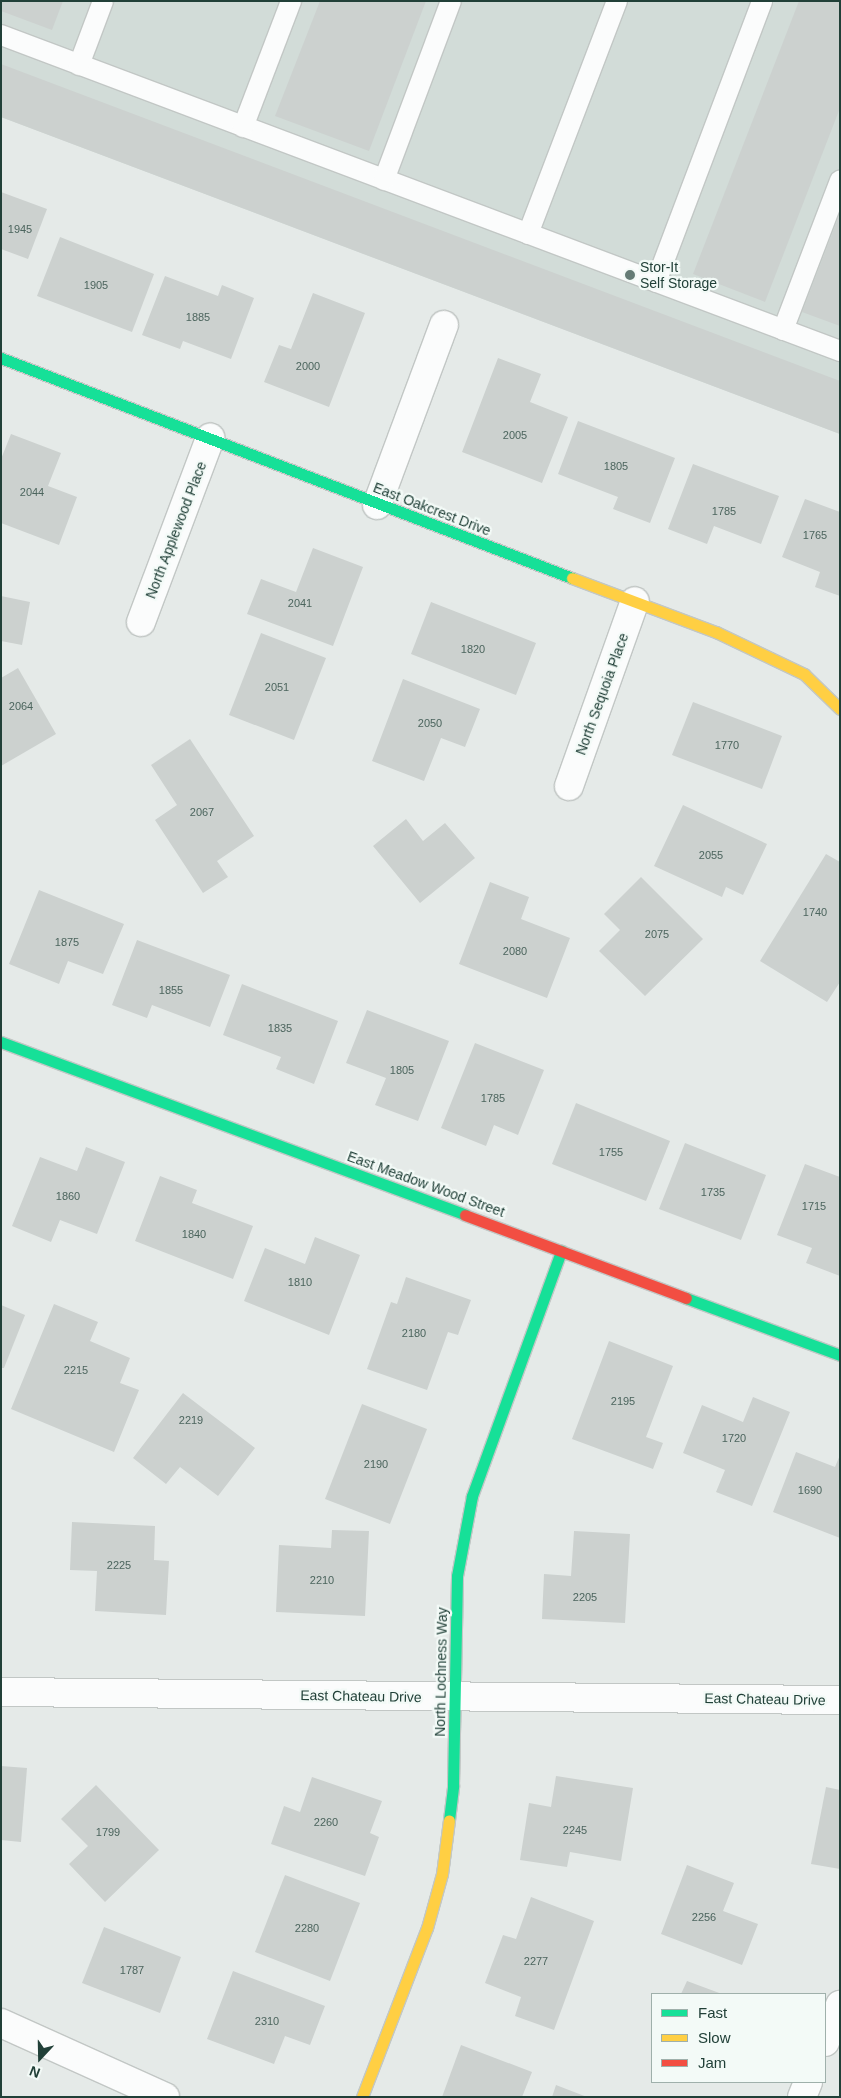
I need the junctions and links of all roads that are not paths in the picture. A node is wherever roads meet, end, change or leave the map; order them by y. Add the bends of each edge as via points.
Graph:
1 (103, 1) edge
2 (291, 1) edge
3 (452, 1) edge
4 (617, 1) edge
5 (762, 1) edge
6 (1, 36) edge
7 (79, 64) junction
8 (243, 127) junction
9 (384, 180) junction
10 (840, 181) edge
11 (528, 234) junction
12 (656, 282) junction
13 (444, 325) dead end
14 (784, 330) junction
15 (840, 351) edge
16 (1, 358) edge
17 (210, 438) junction
18 (377, 505) junction
19 (635, 601) junction
20 (142, 622) dead end
21 (840, 709) edge
22 (569, 786) dead end
23 (1, 1042) edge
24 (561, 1251) junction
25 (840, 1354) edge
26 (1, 1692) edge
27 (457, 1697) junction
28 (840, 1700) edge
29 (840, 2005) edge
30 (1, 2023) edge
31 (826, 2040) edge
32 (808, 2083) edge
33 (166, 2097) edge
34 (362, 2097) edge
35 (802, 2097) edge

1 - 7 lane
2 - 8 lane
3 - 9 lane
4 - 11 lane
5 - 12 lane
6 - 7 lane
7 - 8 lane
8 - 9 lane
9 - 11 lane
10 - 14 lane
11 - 12 lane
12 - 14 lane
13 - 18 street
14 - 15 lane
16 - 17 street, East Oakcrest Drive
17 - 18 street, East Oakcrest Drive
17 - 20 street, North Applewood Place
18 - 19 street, East Oakcrest Drive
19 - 21 street, East Oakcrest Drive via 716,632 804,674
19 - 22 street, North Sequoia Place
23 - 24 street, East Meadow Wood Street
24 - 25 street, East Meadow Wood Street
24 - 27 street, North Lochness Way via 472,1496 457,1576
26 - 27 street, East Chateau Drive
27 - 28 street, East Chateau Drive
27 - 34 street, North Lochness Way via 453,1785 442,1874 427,1928
29 - 31 street
30 - 33 street
32 - 35 street

